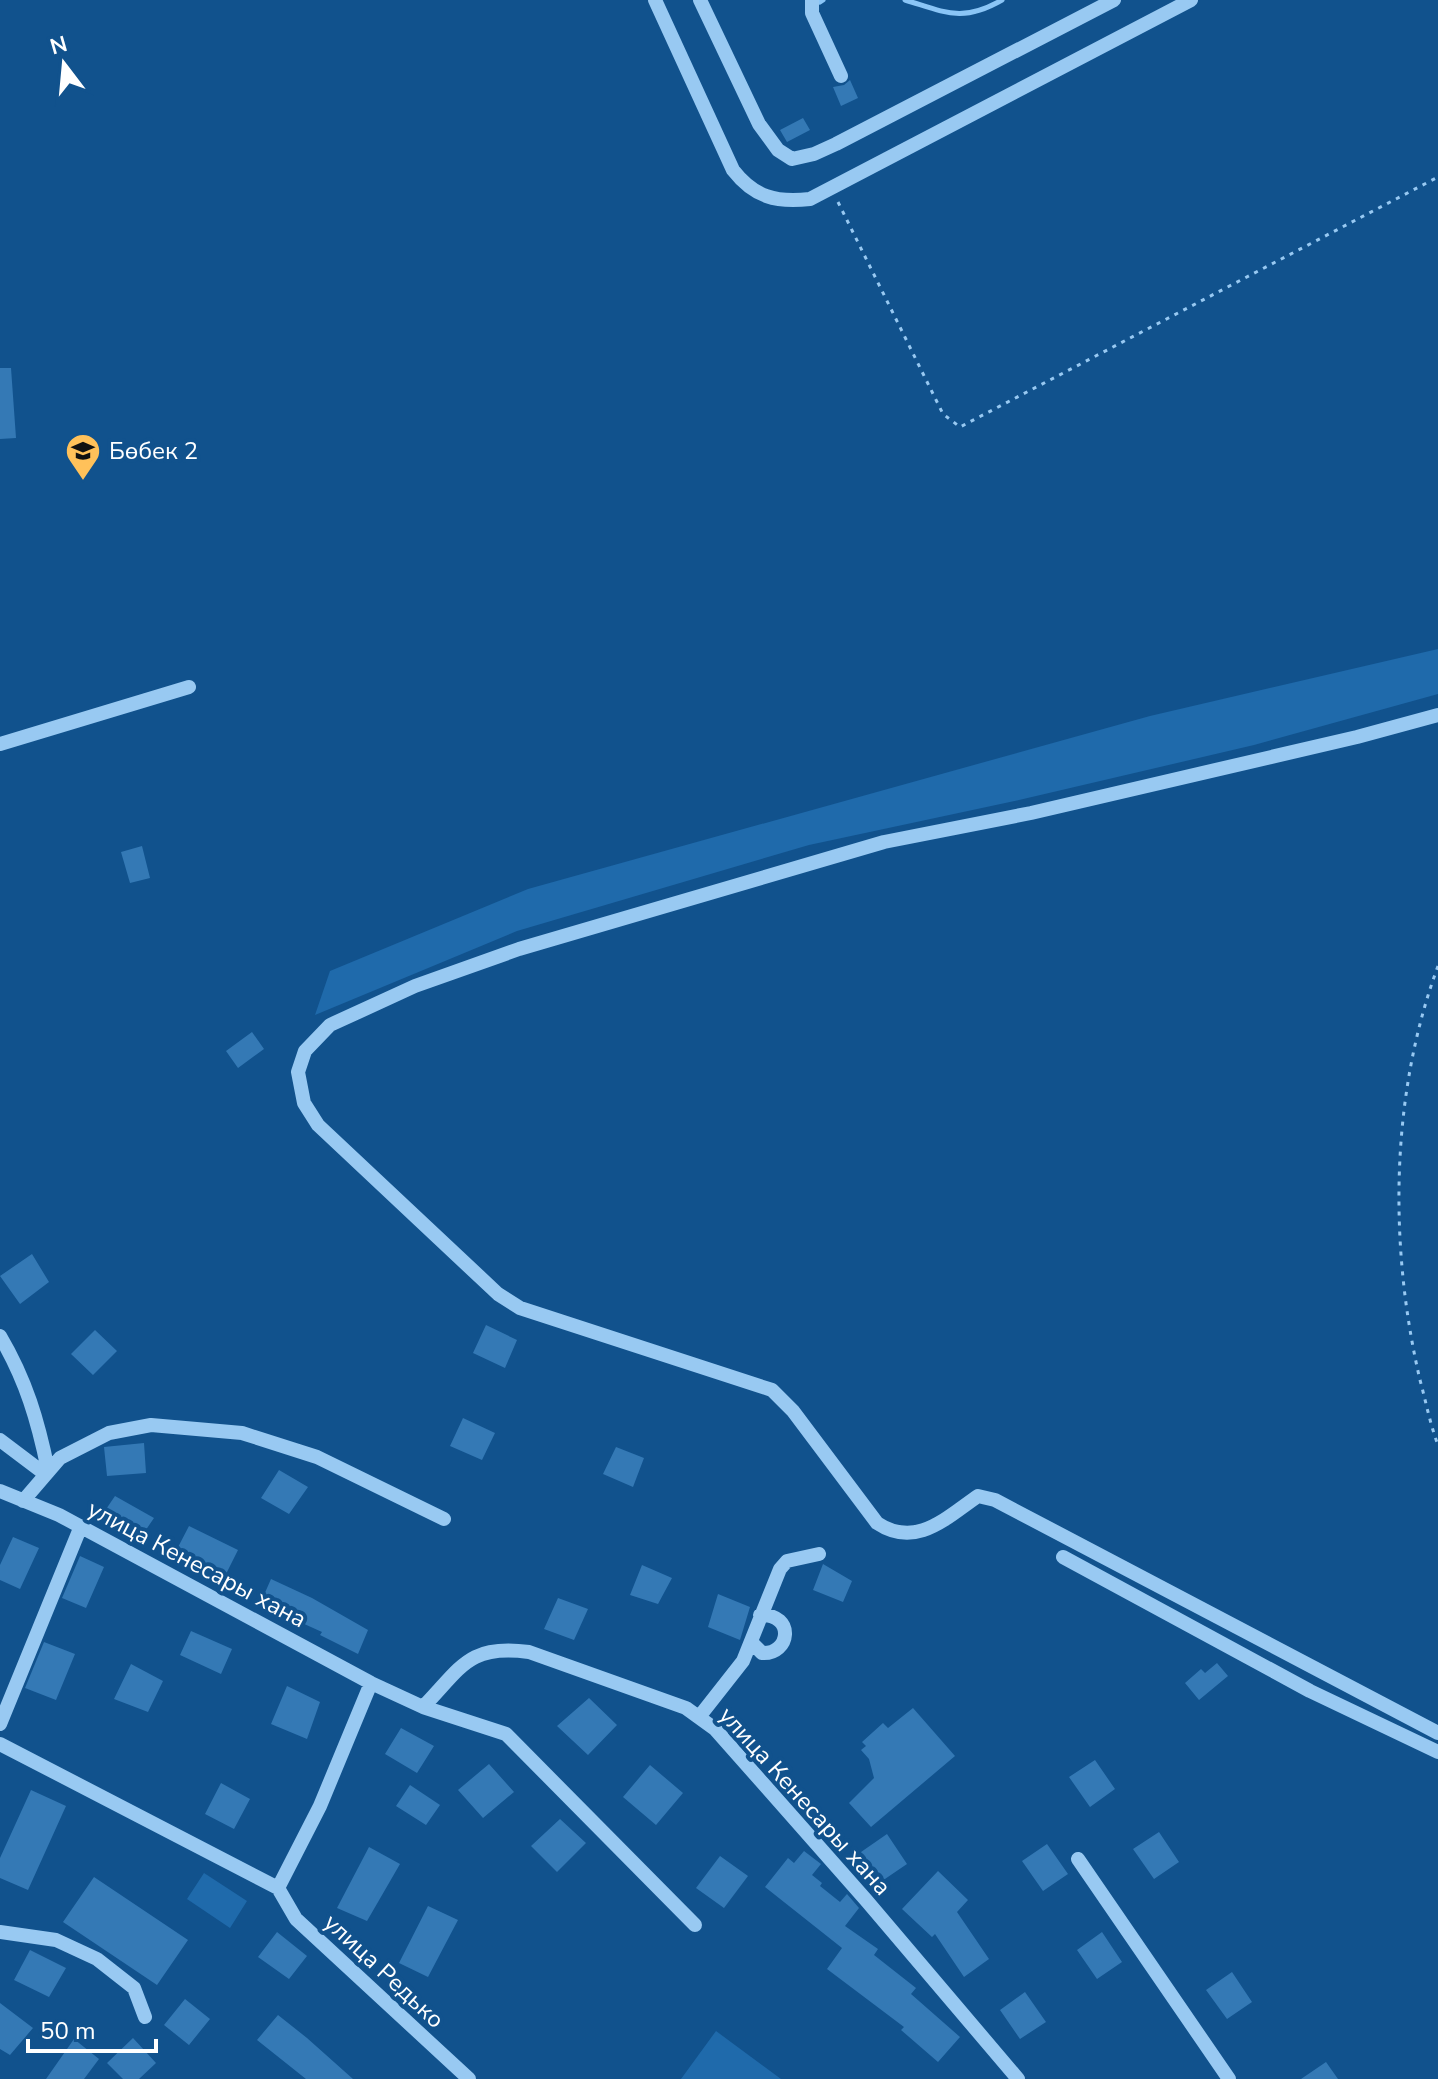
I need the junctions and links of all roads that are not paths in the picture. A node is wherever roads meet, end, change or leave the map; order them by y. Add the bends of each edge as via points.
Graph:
1 (655, 0) edge
2 (700, 0) edge
3 (812, 0) edge
4 (1114, 0) edge
5 (1191, 0) edge
6 (841, 76) dead end
7 (189, 687) dead end
8 (1438, 715) edge
9 (0, 744) edge
10 (0, 1336) edge
11 (0, 1440) edge
12 (47, 1472) junction
13 (0, 1491) edge
14 (23, 1501) junction
15 (444, 1519) dead end
16 (81, 1526) junction
17 (819, 1554) dead end
18 (1063, 1557) dead end
19 (760, 1615) junction
20 (751, 1642) junction
21 (371, 1683) junction
22 (423, 1707) junction
23 (699, 1717) junction
24 (0, 1724) edge
25 (1438, 1733) edge
26 (0, 1744) edge
27 (1438, 1752) edge
28 (1078, 1859) dead end
29 (278, 1888) junction
30 (695, 1925) dead end
31 (0, 1932) edge
32 (145, 2017) dead end
33 (469, 2079) edge
34 (1018, 2079) edge
35 (1229, 2079) edge

1 - 5 street via 733,170 746,187 787,201 810,199
2 - 4 street via 759,124 778,150 792,159 836,144
3 - 6 street via 812,13
7 - 9 street
8 - 25 street via 1047,809 884,842 519,949 415,986 330,1025 305,1051 298,1072 304,1103 318,1125 498,1294 520,1308 772,1390 877,1523 892,1533 916,1534 978,1496 995,1500
10 - 12 street via 36,1414
11 - 12 street
12 - 14 street
12 - 15 street via 60,1458 109,1433 151,1425 242,1433 317,1457
13 - 14 street, улица Кенесары хана
14 - 16 street, улица Кенесары хана
16 - 21 street, улица Кенесары хана
16 - 24 street
17 - 19 street via 787,1561
18 - 27 street via 1310,1691
19 - 20 street
19 - 20 street via 782,1620 783,1640 771,1654
20 - 23 street via 743,1661
21 - 22 street, улица Кенесары хана
21 - 29 street via 320,1806
22 - 23 street, улица Кенесары хана via 468,1660 503,1649 529,1652
22 - 30 street, улица Кенесары хана via 506,1734
23 - 34 street, улица Кенесары хана via 866,1900
26 - 29 street
28 - 35 street
29 - 33 street, улица Редько via 296,1919
31 - 32 street via 56,1940 97,1959 134,1988

